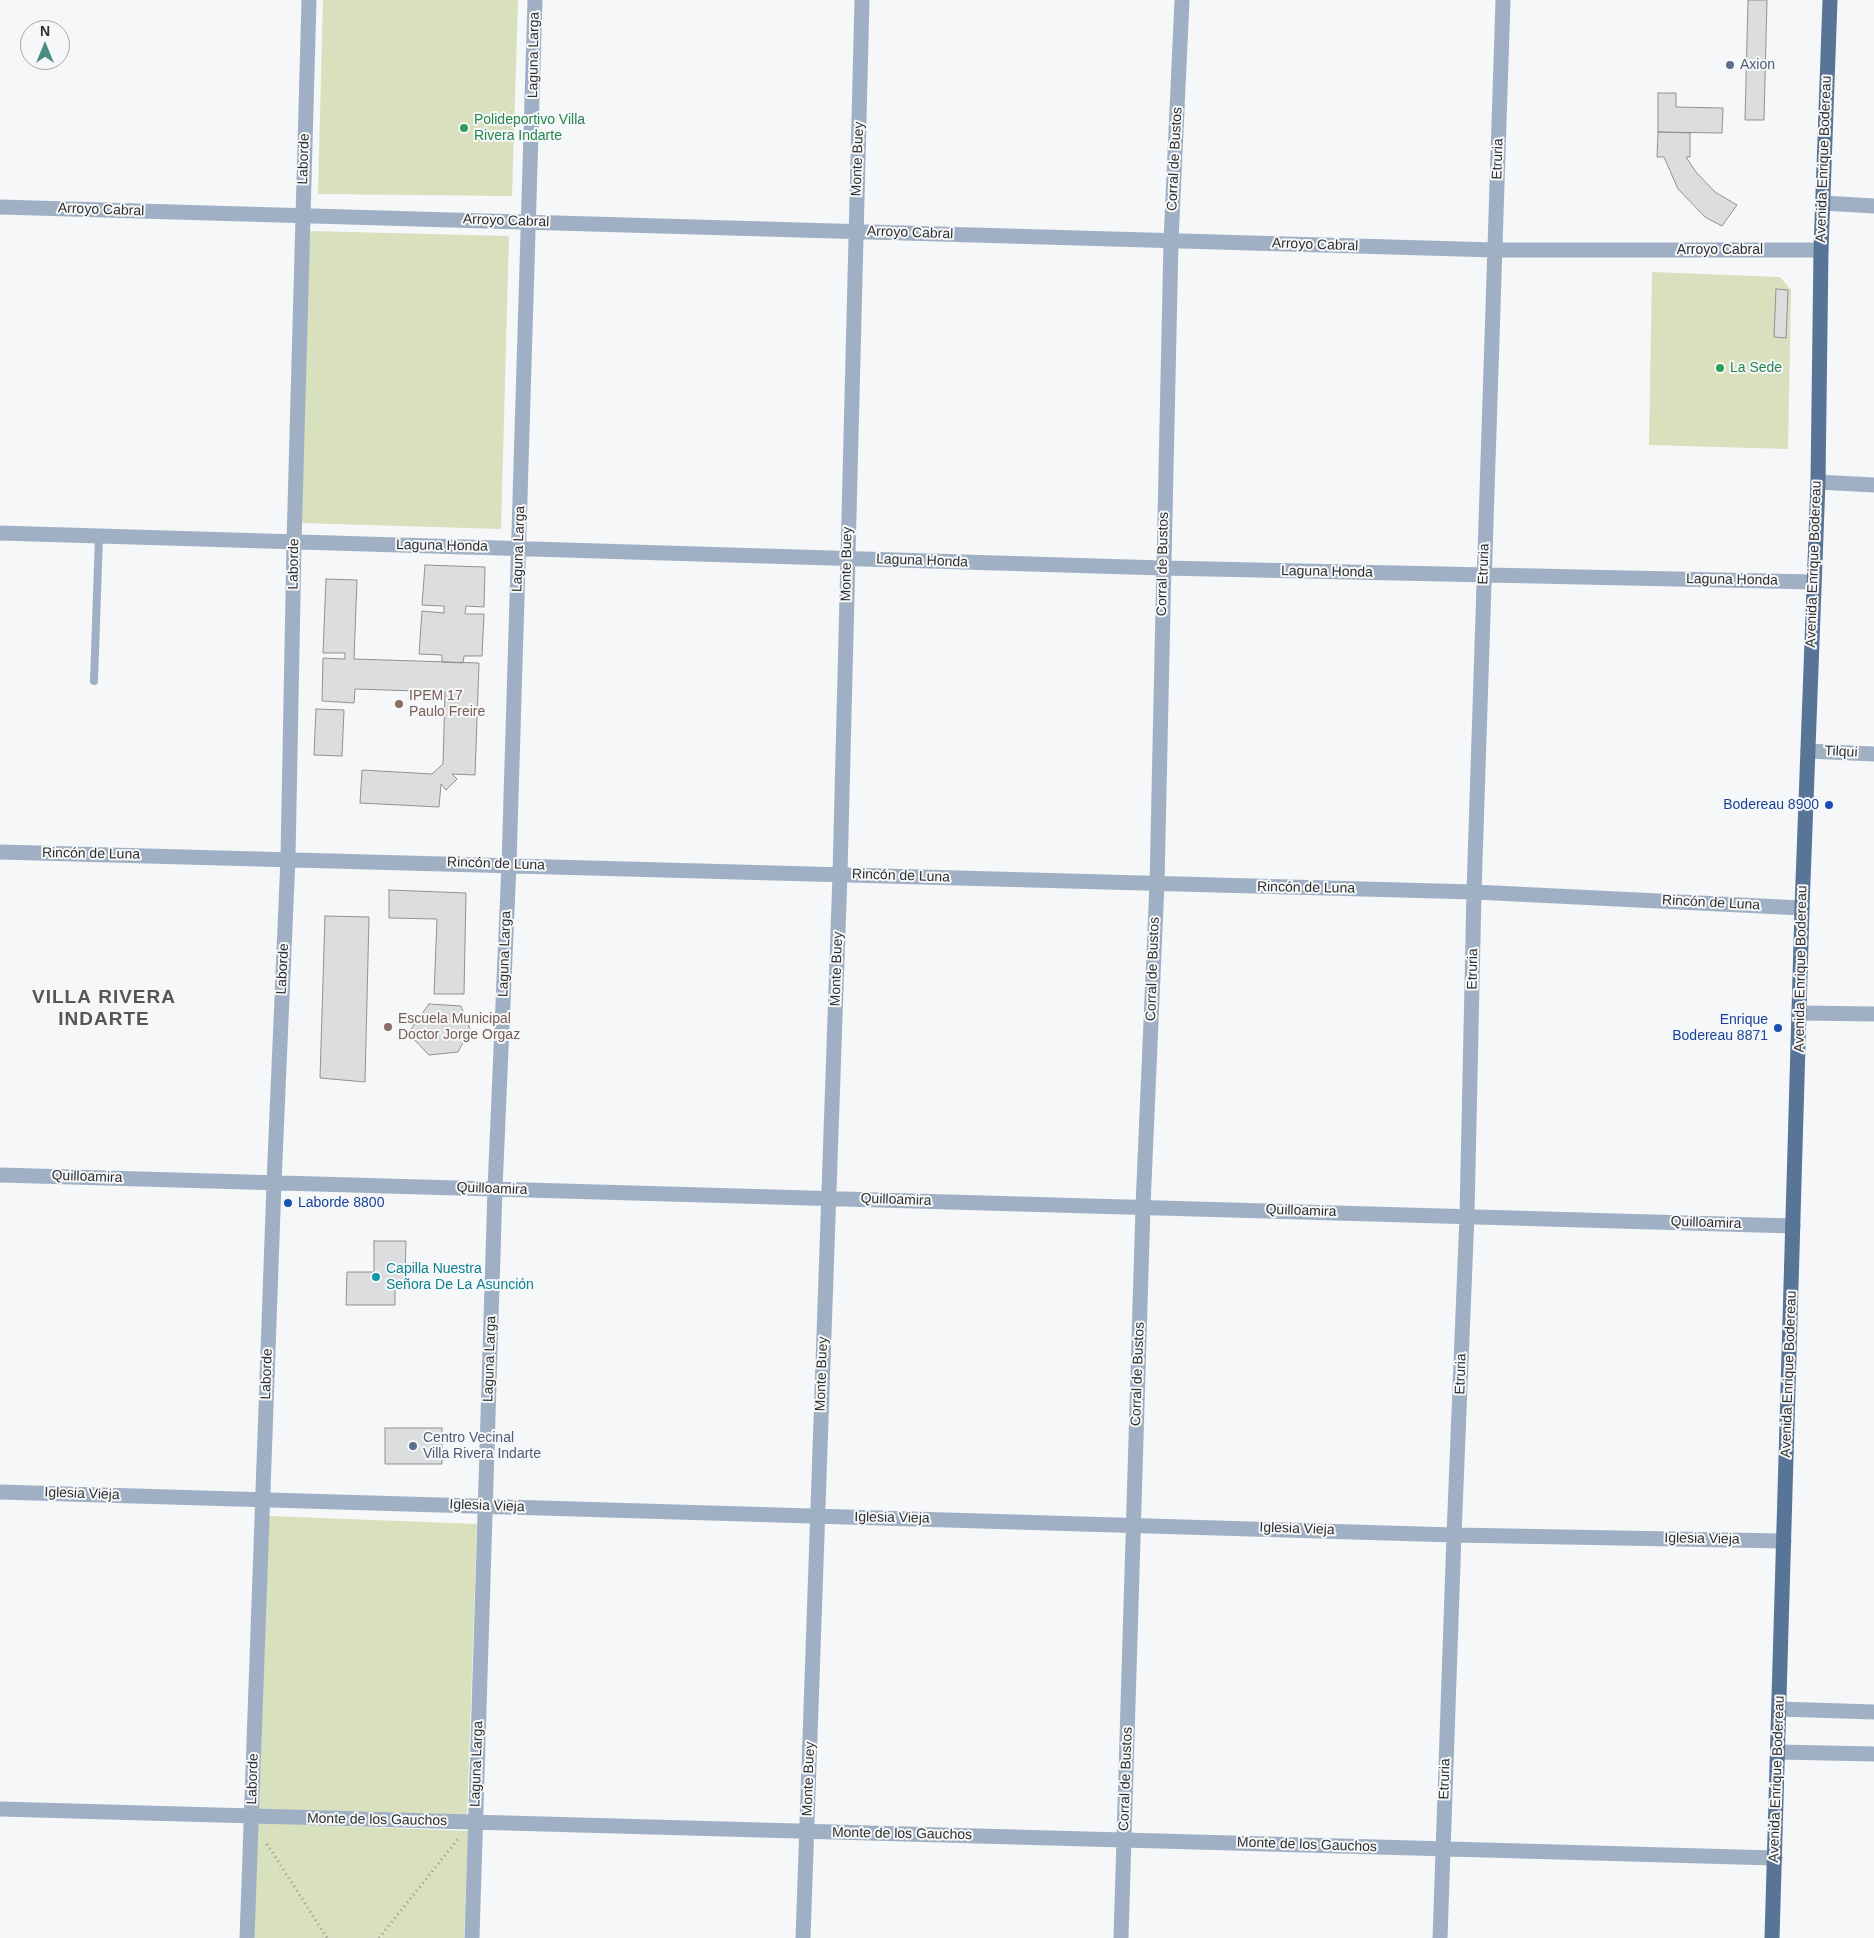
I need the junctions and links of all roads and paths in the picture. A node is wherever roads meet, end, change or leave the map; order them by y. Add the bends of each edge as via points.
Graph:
1 (309, 0) edge
2 (535, 0) edge
3 (862, 0) edge
4 (1182, 0) edge
5 (1503, 0) edge
6 (1830, 0) edge
7 (1823, 203) junction
8 (1874, 206) edge
9 (0, 207) edge
10 (303, 215) junction
11 (530, 222) junction
12 (856, 231) junction
13 (1171, 240) junction
14 (1496, 250) junction
15 (1821, 250) junction
16 (1818, 482) junction
17 (1874, 485) edge
18 (0, 533) edge
19 (99, 536) junction
20 (294, 543) junction
21 (519, 548) junction
22 (847, 558) junction
23 (1163, 568) junction
24 (1484, 575) junction
25 (1814, 582) junction
26 (94, 681) dead end
27 (1808, 750) junction
28 (1874, 754) edge
29 (0, 852) edge
30 (288, 858) junction
31 (509, 864) junction
32 (840, 874) junction
33 (1157, 884) junction
34 (1474, 892) junction
35 (1802, 908) junction
36 (1800, 1013) junction
37 (1874, 1014) edge
38 (0, 1174) edge
39 (274, 1183) junction
40 (495, 1189) junction
41 (828, 1198) junction
42 (1143, 1206) junction
43 (1467, 1215) junction
44 (1793, 1226) junction
45 (0, 1492) edge
46 (263, 1500) junction
47 (485, 1506) junction
48 (817, 1517) junction
49 (1134, 1524) junction
50 (1454, 1535) junction
51 (1784, 1541) junction
52 (1779, 1709) junction
53 (1874, 1712) edge
54 (1778, 1752) junction
55 (1874, 1754) edge
56 (0, 1809) edge
57 (252, 1818) junction
58 (475, 1822) junction
59 (807, 1832) junction
60 (449, 1839) dead end
61 (1125, 1839) junction
62 (265, 1841) dead end
63 (1442, 1849) junction
64 (1775, 1858) junction
65 (247, 1938) edge
66 (327, 1938) edge
67 (379, 1938) edge
68 (472, 1938) edge
69 (803, 1938) edge
70 (1122, 1938) edge
71 (1440, 1938) edge
72 (1772, 1938) edge

1 - 10 street, Laborde
2 - 11 street, Laguna Larga
3 - 12 street, Monte Buey
4 - 13 street, Corral de Bustos
5 - 14 street, Etruria
6 - 7 main road, Avenida Enrique Bodereau
7 - 8 street
7 - 15 main road, Avenida Enrique Bodereau
9 - 10 street, Arroyo Cabral
10 - 11 street, Arroyo Cabral
10 - 20 street, Laborde
11 - 12 street, Arroyo Cabral
11 - 21 street, Laguna Larga
12 - 13 street, Arroyo Cabral
12 - 22 street, Monte Buey
13 - 14 street, Arroyo Cabral
13 - 23 street, Corral de Bustos
14 - 15 street, Arroyo Cabral
14 - 24 street, Etruria
15 - 16 main road, Avenida Enrique Bodereau
16 - 17 street
16 - 25 main road, Avenida Enrique Bodereau
18 - 19 street, Laguna Honda
19 - 20 street, Laguna Honda
19 - 26 lane
20 - 21 street, Laguna Honda
20 - 30 street, Laborde
21 - 22 street, Laguna Honda
21 - 31 street, Laguna Larga
22 - 23 street, Laguna Honda
22 - 32 street, Monte Buey
23 - 24 street, Laguna Honda
23 - 33 street, Corral de Bustos
24 - 25 street, Laguna Honda
24 - 34 street, Etruria
25 - 27 main road, Avenida Enrique Bodereau
27 - 28 street, Tilqui
27 - 35 main road, Avenida Enrique Bodereau
29 - 30 street, Rincón de Luna
30 - 31 street, Rincón de Luna
30 - 39 street, Laborde
31 - 32 street, Rincón de Luna
31 - 40 street, Laguna Larga
32 - 33 street, Rincón de Luna
32 - 41 street, Monte Buey
33 - 34 street, Rincón de Luna
33 - 42 street, Corral de Bustos
34 - 35 street, Rincón de Luna
34 - 43 street, Etruria
35 - 36 main road, Avenida Enrique Bodereau
36 - 37 street
36 - 44 main road, Avenida Enrique Bodereau
38 - 39 street, Quilloamira
39 - 40 street, Quilloamira
39 - 46 street, Laborde
40 - 41 street, Quilloamira
40 - 47 street, Laguna Larga
41 - 42 street, Quilloamira
41 - 48 street, Monte Buey
42 - 43 street, Quilloamira
42 - 49 street, Corral de Bustos
43 - 44 street, Quilloamira
43 - 50 street, Etruria
44 - 51 main road, Avenida Enrique Bodereau
45 - 46 street, Iglesia Vieja
46 - 47 street, Iglesia Vieja
46 - 57 street, Laborde
47 - 48 street, Iglesia Vieja
47 - 58 street, Laguna Larga
48 - 49 street, Iglesia Vieja
48 - 59 street, Monte Buey
49 - 50 street, Iglesia Vieja
49 - 61 street, Corral de Bustos
50 - 51 street, Iglesia Vieja
50 - 63 street, Etruria
51 - 52 main road, Avenida Enrique Bodereau
52 - 53 street
52 - 54 main road, Avenida Enrique Bodereau
54 - 55 street
54 - 64 main road, Avenida Enrique Bodereau
56 - 57 street, Monte de los Gauchos
57 - 58 street, Monte de los Gauchos
57 - 65 street, Laborde
58 - 59 street, Monte de los Gauchos
58 - 68 street, Laguna Larga
59 - 61 street, Monte de los Gauchos
59 - 69 street, Monte Buey
60 - 67 path via 459,1839
61 - 63 street, Monte de los Gauchos
61 - 70 street, Corral de Bustos
62 - 66 path
63 - 64 street, Monte de los Gauchos
63 - 71 street, Etruria
64 - 72 main road, Avenida Enrique Bodereau

